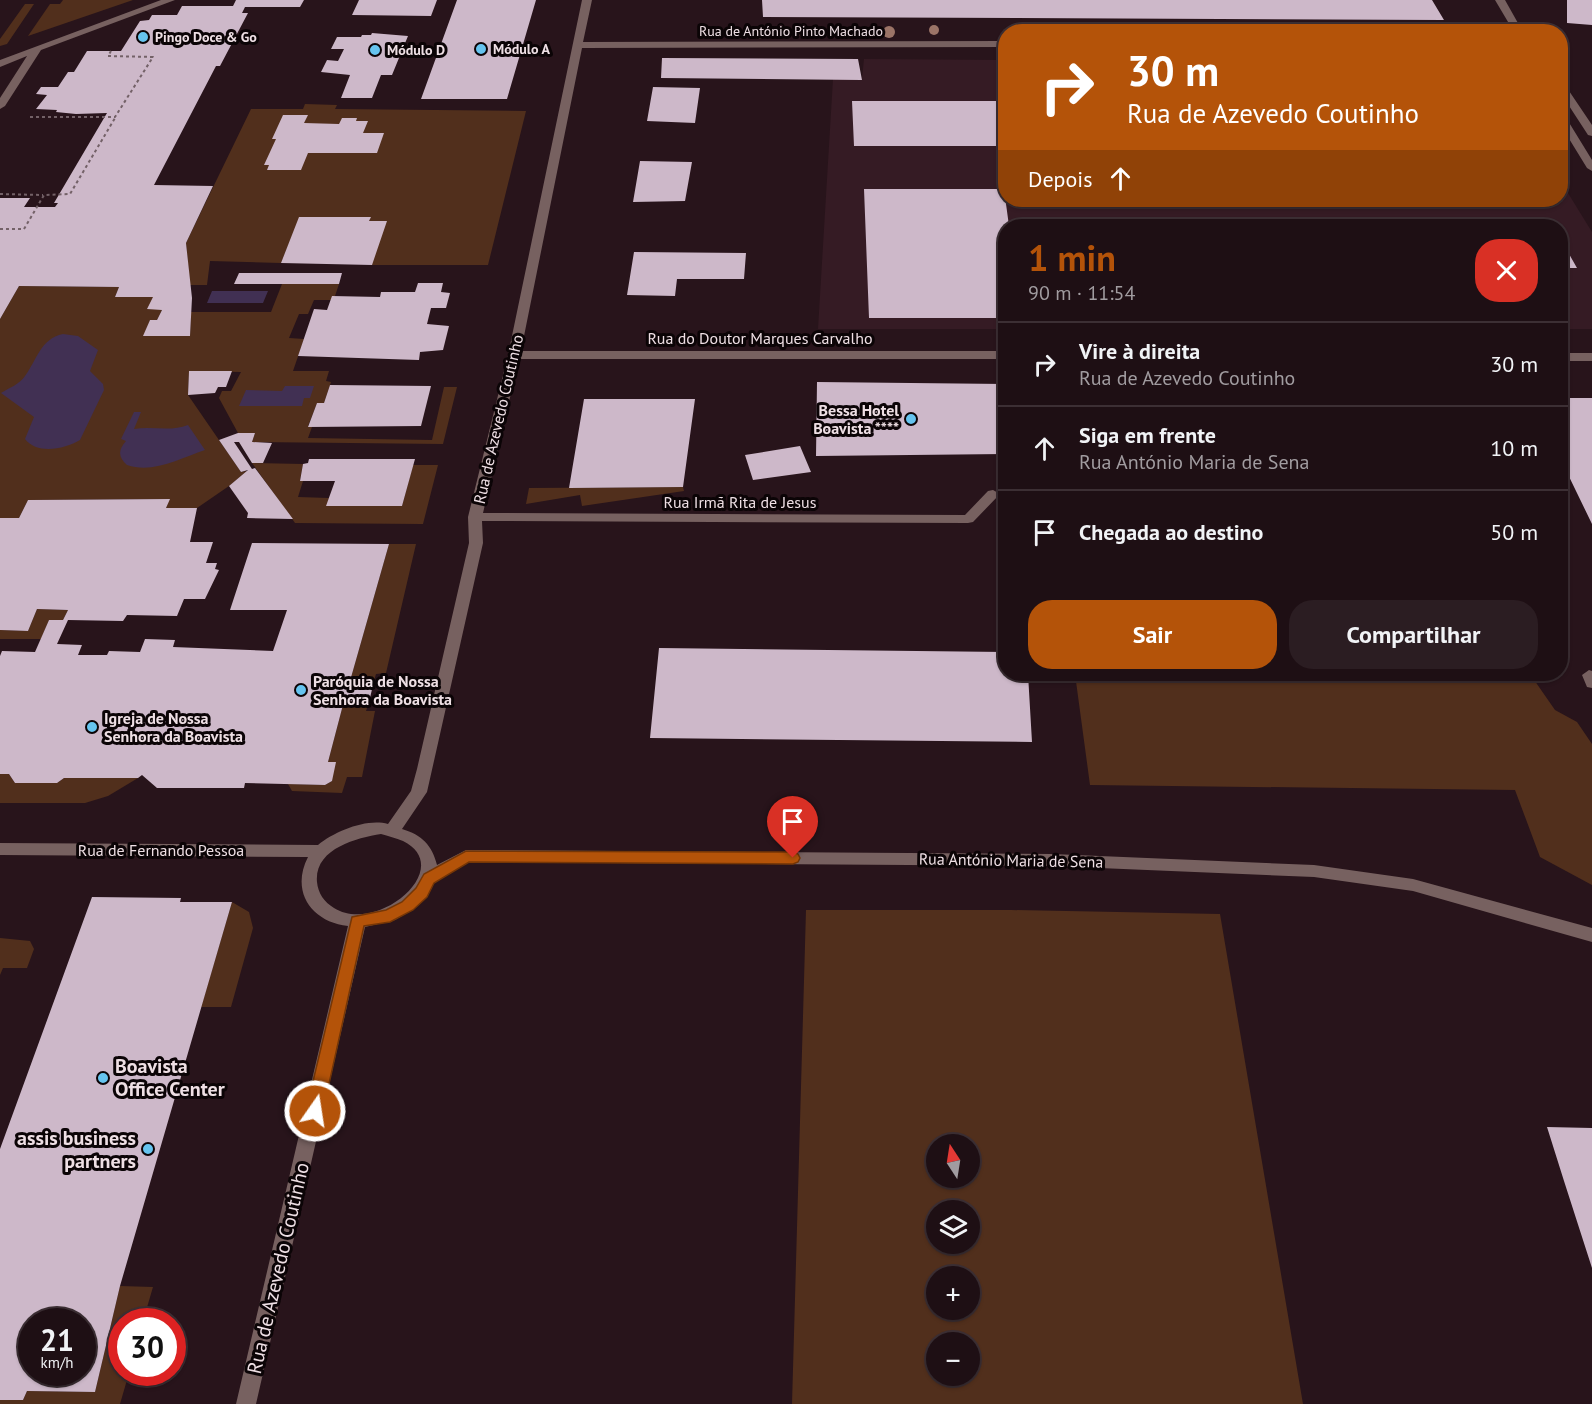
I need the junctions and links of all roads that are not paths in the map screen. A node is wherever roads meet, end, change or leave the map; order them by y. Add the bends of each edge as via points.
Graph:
1 (170, 0) edge
2 (587, 0) edge
3 (1500, 0) edge
4 (1514, 24) edge
5 (998, 44) edge
6 (578, 45) junction
7 (37, 48) junction
8 (0, 64) edge
9 (1568, 96) edge
10 (0, 106) edge
11 (1568, 129) edge
12 (1592, 133) edge
13 (1592, 168) edge
14 (514, 355) junction
15 (998, 355) edge
16 (1568, 357) edge
17 (1592, 357) edge
18 (993, 494) dead end
19 (475, 517) junction
20 (393, 830) junction
21 (0, 849) edge
22 (322, 851) junction
23 (429, 878) junction
24 (358, 921) junction
25 (1592, 935) edge
26 (246, 1404) edge

1 - 7 street
2 - 6 street, Rua de Azevedo Coutinho
3 - 4 street
5 - 6 street, Rua de António Pinto Machado
6 - 14 street, Rua de Azevedo Coutinho
7 - 8 street
7 - 10 street
9 - 12 street
11 - 13 street
14 - 15 street, Rua do Doutor Marques Carvalho
14 - 19 street, Rua de Azevedo Coutinho
16 - 17 street
18 - 19 street, Rua Irmã Rita de Jesus via 968,519
19 - 20 street, Rua de Azevedo Coutinho via 476,543 419,792
20 - 22 street via 361,831
20 - 23 street via 415,838 425,849 430,863
21 - 22 street, Rua de Fernando Pessoa
22 - 24 street via 308,876 309,892 316,905 330,916
23 - 24 street via 408,906 390,916
23 - 25 street, Rua António Maria de Sena via 466,856 1052,860 1291,870 1413,885
24 - 26 street, Rua de Azevedo Coutinho

